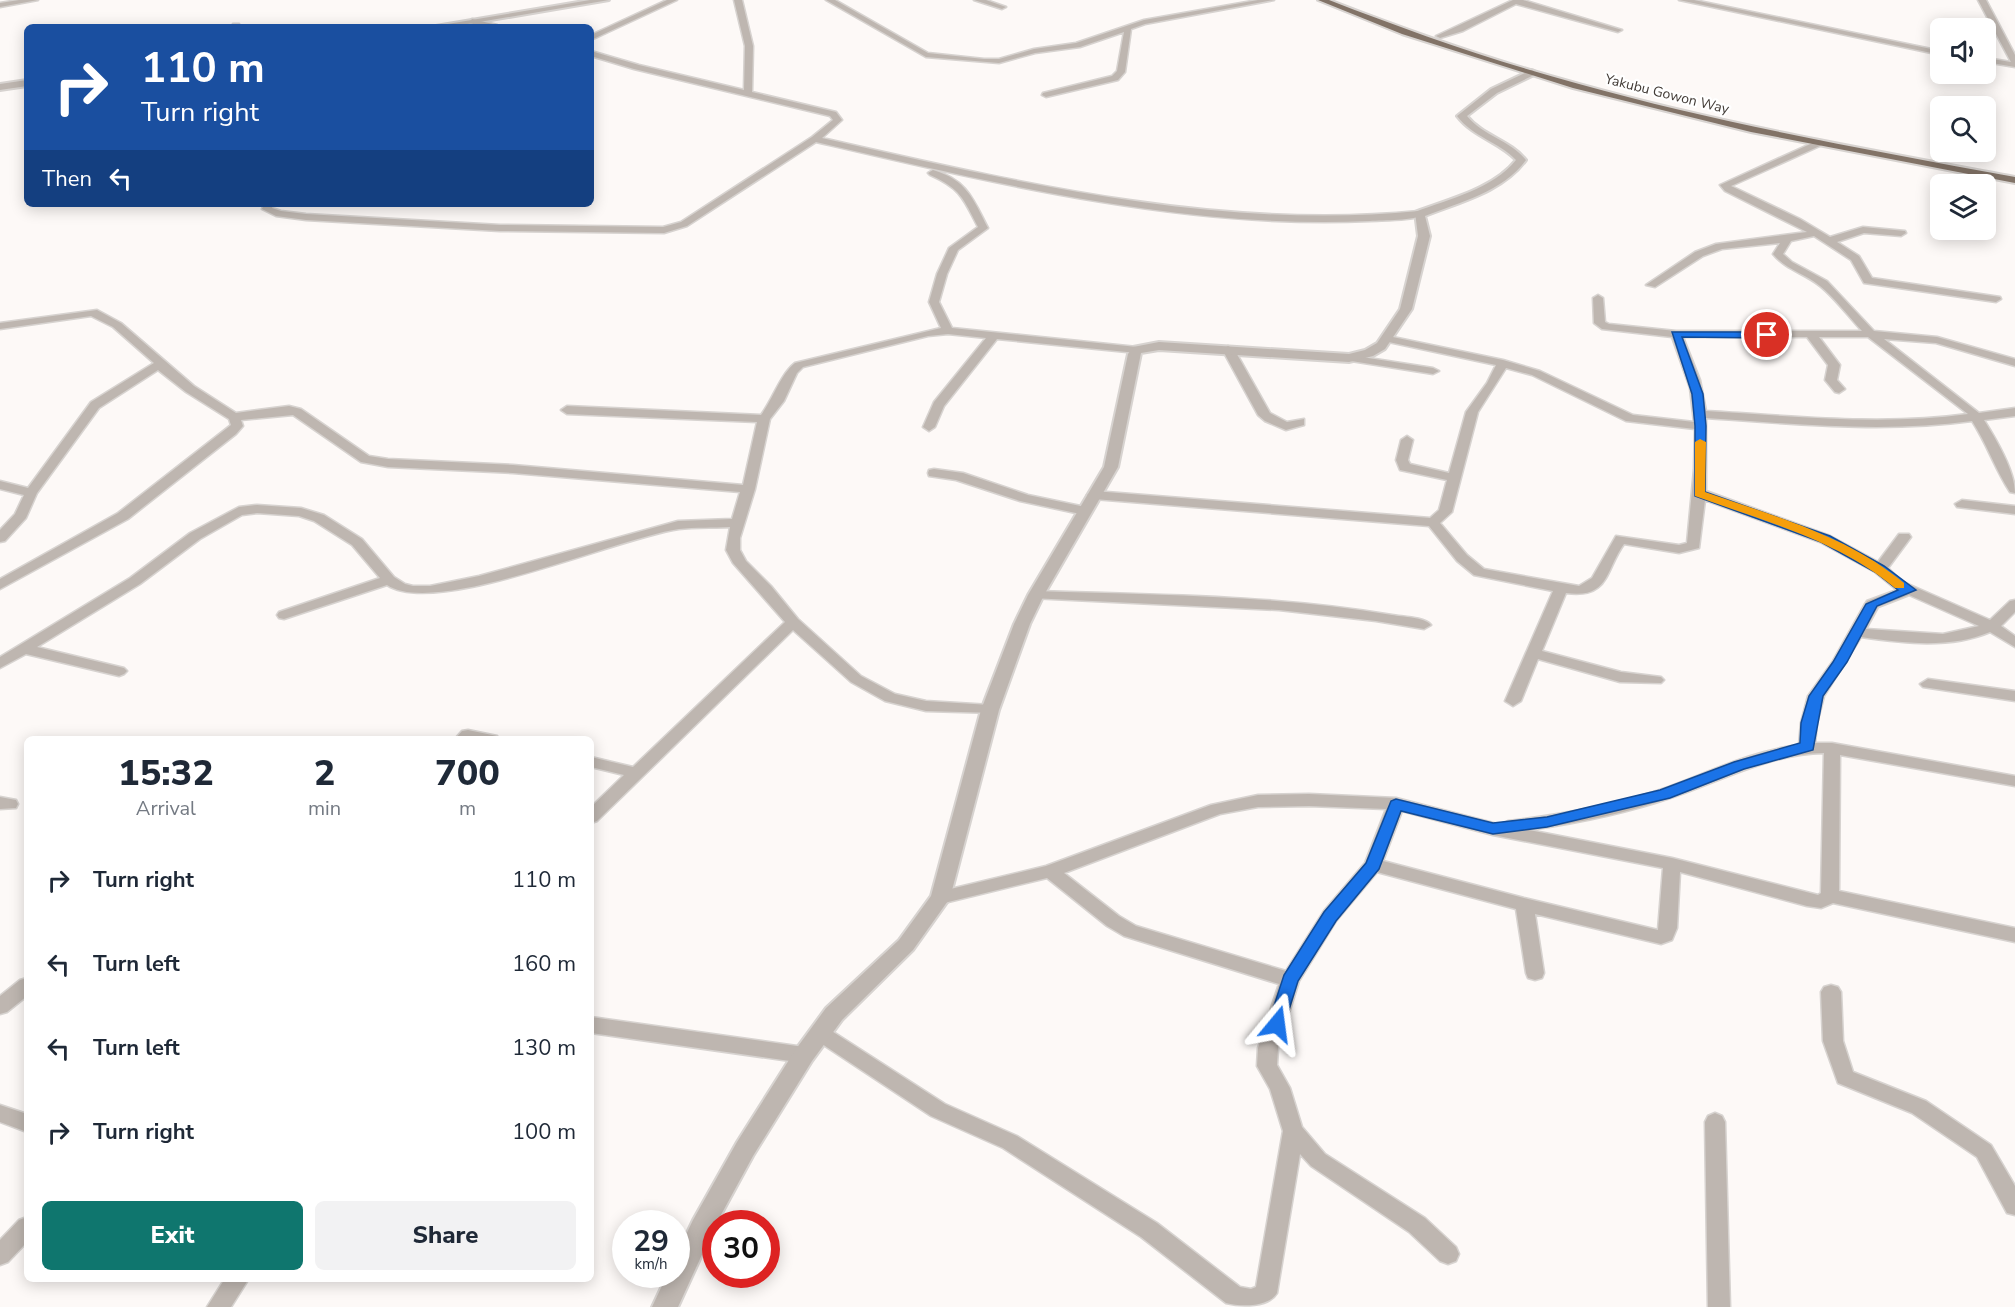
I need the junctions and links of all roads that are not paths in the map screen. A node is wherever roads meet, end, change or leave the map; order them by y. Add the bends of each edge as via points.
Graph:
1 (24, 0) edge
2 (34, 0) edge
3 (599, 0) edge
4 (674, 0) edge
5 (738, 0) edge
6 (830, 0) edge
7 (978, 0) edge
8 (1270, 0) edge
9 (1322, 0) edge
10 (1343, 0) edge
11 (1683, 0) edge
12 (1982, 0) edge
13 (1517, 1) edge
14 (3, 3) edge
15 (1002, 7) dead end
16 (471, 21) junction
17 (452, 24) edge
18 (482, 24) edge
19 (1128, 27) junction
20 (1618, 30) dead end
21 (1440, 36) junction
22 (594, 37) edge
23 (1930, 51) edge
24 (594, 54) edge
25 (1996, 61) edge
26 (2015, 63) edge
27 (1531, 73) junction
28 (24, 83) edge
29 (0, 87) edge
30 (748, 93) junction
31 (1046, 95) dead end
32 (815, 139) junction
33 (1819, 143) junction
34 (908, 161) junction
35 (2015, 171) edge
36 (2015, 180) edge
37 (268, 207) edge
38 (1419, 214) junction
39 (1814, 233) junction
40 (1901, 233) dead end
41 (1787, 238) junction
42 (1829, 241) junction
43 (1651, 285) dead end
44 (1598, 298) dead end
45 (1996, 299) dead end
46 (0, 326) edge
47 (948, 331) junction
48 (1676, 334) junction
49 (1871, 334) junction
50 (995, 335) junction
51 (1812, 336) junction
52 (1388, 339) junction
53 (1228, 349) junction
54 (1137, 350) junction
55 (1349, 358) junction
56 (1503, 363) junction
57 (2015, 363) edge
58 (161, 366) junction
59 (1433, 371) dead end
60 (1839, 388) dead end
61 (567, 410) dead end
62 (2015, 412) edge
63 (234, 417) junction
64 (1978, 418) junction
65 (764, 419) junction
66 (1700, 420) junction
67 (1300, 423) dead end
68 (930, 427) dead end
69 (1407, 440) dead end
70 (934, 472) dead end
71 (1455, 478) junction
72 (0, 485) edge
73 (748, 489) junction
74 (2015, 489) edge
75 (31, 493) junction
76 (1699, 494) junction
77 (1094, 495) junction
78 (1962, 504) dead end
79 (2015, 510) edge
80 (1085, 511) junction
81 (1433, 522) junction
82 (736, 523) junction
83 (1904, 537) dead end
84 (0, 538) edge
85 (1880, 569) junction
86 (389, 580) junction
87 (0, 585) edge
88 (1561, 588) junction
89 (1909, 590) junction
90 (1036, 595) junction
91 (2015, 604) edge
92 (284, 615) dead end
93 (793, 622) junction
94 (1424, 625) dead end
95 (1991, 626) junction
96 (1855, 632) junction
97 (2015, 643) edge
98 (25, 649) junction
99 (1533, 653) junction
100 (0, 663) edge
101 (119, 671) dead end
102 (1656, 680) dead end
103 (1928, 684) dead end
104 (2015, 696) edge
105 (1513, 701) dead end
106 (990, 710) junction
107 (1808, 747) junction
108 (1832, 748) junction
109 (594, 763) edge
110 (637, 773) junction
111 (2015, 781) edge
112 (1396, 804) junction
113 (594, 814) edge
114 (1493, 829) junction
115 (1672, 864) junction
116 (1373, 865) junction
117 (1050, 871) junction
118 (1830, 896) junction
119 (940, 898) junction
120 (1524, 905) junction
121 (2015, 935) edge
122 (1535, 973) dead end
123 (1290, 980) junction
124 (24, 987) edge
125 (1831, 992) dead end
126 (0, 1007) edge
127 (594, 1024) edge
128 (820, 1033) junction
129 (804, 1055) junction
130 (0, 1113) edge
131 (24, 1122) edge
132 (1715, 1122) dead end
133 (1293, 1131) junction
134 (2015, 1206) edge
135 (24, 1230) edge
136 (1448, 1254) dead end
137 (0, 1255) edge
138 (236, 1282) edge
139 (218, 1307) edge
140 (665, 1307) edge
141 (1719, 1307) edge

1 - 2 street
1 - 14 street
3 - 16 street
4 - 22 street
5 - 30 street via 748,46
6 - 19 street via 926,55 974,60 999,60 1077,45
7 - 15 street
8 - 19 street
9 - 27 highway, Yakubu Gowon Way via 1422,39
10 - 21 highway, Yakubu Gowon Way
11 - 23 street
12 - 26 street
13 - 20 street
13 - 21 street
16 - 17 street
16 - 18 street
19 - 31 street via 1121,72 1115,78
21 - 35 highway, Yakubu Gowon Way via 1581,80 1720,115 1917,156
24 - 30 street via 637,68
25 - 26 street
27 - 33 highway, Yakubu Gowon Way
27 - 38 street via 1470,106 1461,116 1514,151 1521,160 1518,166 1486,187
28 - 29 street
30 - 32 street via 838,116
32 - 34 street
32 - 37 street via 684,224 664,230 500,228 306,217 279,214
33 - 36 highway, Yakubu Gowon Way
33 - 39 street via 1725,185
34 - 38 street via 1003,182 1230,215 1377,219
34 - 47 street via 965,192 984,228 954,248 942,274 934,302
38 - 52 street via 1424,236 1406,309
39 - 41 street
39 - 42 street
40 - 42 street via 1863,230
41 - 43 street via 1720,246 1699,254
41 - 49 street via 1779,254 1788,264 1823,283
42 - 45 street via 1855,258 1868,281
44 - 48 street via 1600,323 1606,327
46 - 58 street via 93,312 117,325
47 - 50 street
47 - 65 street via 799,365
48 - 51 street
48 - 66 street via 1697,394
49 - 51 street
49 - 57 street via 1937,340
49 - 64 street
50 - 54 street
50 - 68 street via 938,405
51 - 60 street via 1834,366 1831,380
52 - 55 street via 1369,353
52 - 56 street
53 - 54 street via 1159,346
53 - 55 street
53 - 67 street via 1263,414 1286,426
54 - 77 street via 1132,357 1111,467
55 - 59 street
56 - 66 street via 1536,373 1630,418
56 - 71 street via 1472,412
58 - 63 street
58 - 75 street via 95,405
61 - 65 street
62 - 64 street
63 - 73 street via 297,412 365,459 388,463 513,469
63 - 87 street via 237,426 232,431 139,505
64 - 66 street via 1853,424
64 - 74 street
65 - 73 street
66 - 76 street
69 - 71 street via 1402,460 1405,467
70 - 80 street
71 - 81 street via 1445,512
72 - 75 street
73 - 82 street
75 - 84 street via 21,515
76 - 85 street via 1825,539
76 - 88 street via 1694,545 1679,549 1621,539 1615,543 1601,576 1587,590
77 - 80 street
77 - 81 street
78 - 79 street
80 - 90 street
81 - 88 street via 1462,558 1479,572
82 - 86 street via 678,525 481,580 430,590 401,588
82 - 93 street via 733,550 740,563
83 - 85 street
85 - 89 street
86 - 92 street
86 - 98 street via 357,542 319,518 300,512 239,511
88 - 99 street
89 - 95 street
89 - 96 street via 1872,604
90 - 94 street via 1302,607
90 - 106 street
91 - 95 street
93 - 106 street via 856,679 890,698 926,706
93 - 110 street
95 - 96 street via 1949,638
95 - 97 street
96 - 107 street via 1816,696
98 - 100 street
98 - 101 street
99 - 102 street via 1620,677
99 - 105 street
103 - 104 street
106 - 119 street
107 - 108 street
107 - 114 street via 1768,756 1664,794 1562,820
108 - 111 street
108 - 118 street
109 - 110 street
110 - 113 street
112 - 114 street
112 - 116 street
112 - 117 street via 1258,801 1191,818
114 - 115 street
115 - 118 street via 1807,900 1821,902
115 - 120 street via 1668,928 1661,937
116 - 120 street
116 - 123 street via 1330,916
117 - 119 street
117 - 123 street via 1130,931
118 - 121 street
119 - 128 street via 906,945 834,1014
120 - 122 street
123 - 133 street via 1268,1048 1267,1066 1280,1088
124 - 126 street
125 - 134 street via 1833,1041 1845,1077 1919,1107 1984,1151
127 - 129 street
128 - 129 street
128 - 133 street via 938,1110 1010,1142 1149,1230 1234,1296 1252,1300 1266,1293
129 - 140 street via 745,1149 702,1227
130 - 131 street
132 - 141 street
133 - 136 street via 1318,1160 1416,1225
135 - 137 street
138 - 139 street

